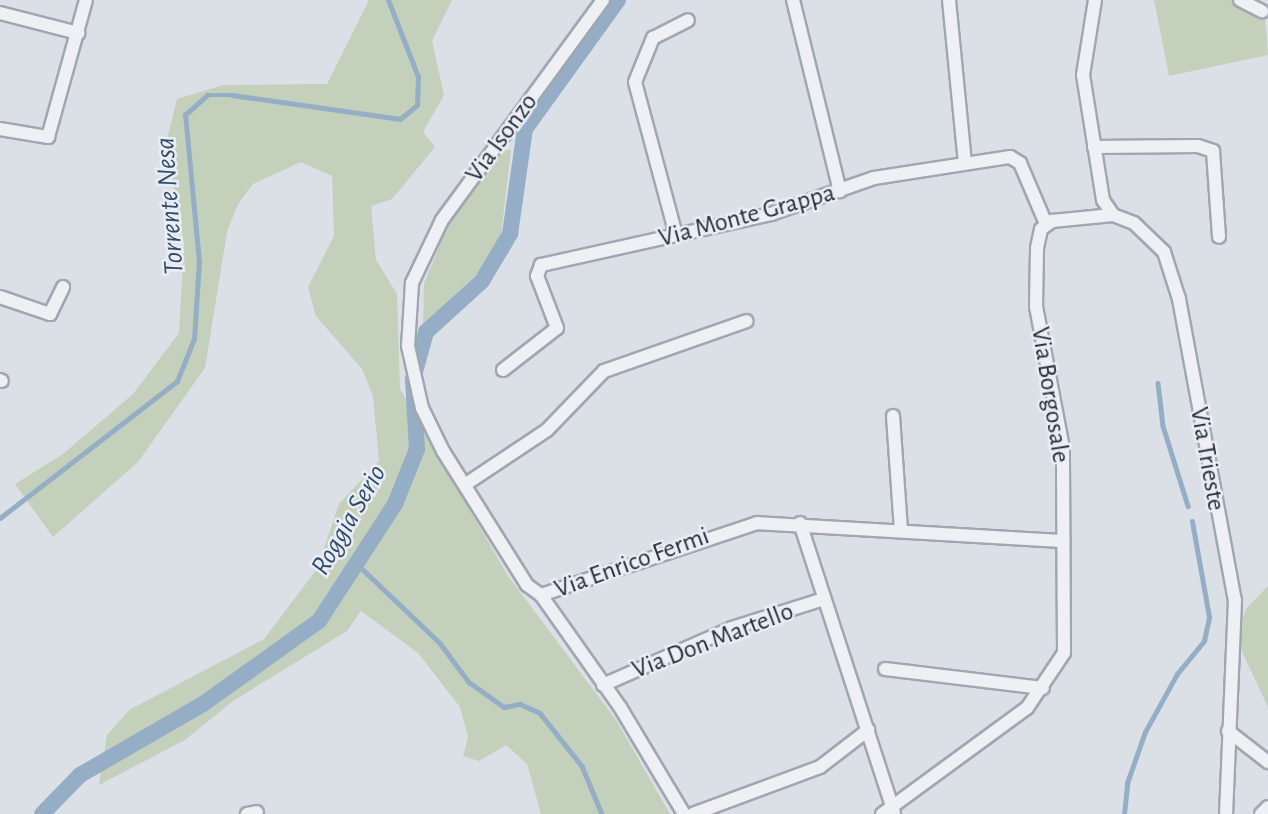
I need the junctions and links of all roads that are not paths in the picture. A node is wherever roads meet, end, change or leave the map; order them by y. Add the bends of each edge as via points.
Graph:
1 (86, 0) edge
2 (603, 0) edge
3 (793, 0) edge
4 (949, 0) edge
5 (1095, 0) edge
6 (1240, 0) edge
7 (1262, 11) dead end
8 (0, 13) edge
9 (688, 20) dead end
10 (78, 33) junction
11 (0, 129) edge
12 (1094, 147) junction
13 (965, 162) junction
14 (840, 191) junction
15 (1113, 215) junction
16 (1046, 224) junction
17 (676, 235) junction
18 (1219, 237) dead end
19 (63, 287) dead end
20 (0, 297) edge
21 (747, 321) dead end
22 (503, 370) dead end
23 (893, 416) dead end
24 (466, 484) junction
25 (800, 523) junction
26 (901, 530) junction
27 (1063, 541) junction
28 (541, 595) junction
29 (824, 598) junction
30 (885, 669) dead end
31 (603, 685) junction
32 (1043, 688) junction
33 (868, 730) junction
34 (1228, 731) junction
35 (1268, 762) edge
36 (1268, 807) edge
37 (894, 810) edge
38 (684, 814) edge
39 (693, 814) edge
40 (883, 814) edge
41 (1226, 814) edge
42 (1261, 814) edge

1 - 10 street
2 - 24 street, Via Isonzo via 442,220 412,283 408,346 422,408
3 - 14 street
4 - 13 street
5 - 12 street via 1083,75
6 - 7 street
8 - 10 street
9 - 17 street via 653,38 635,82
10 - 11 street via 48,137
12 - 15 street via 1103,200
12 - 18 street via 1213,151
13 - 14 street, Via Monte Grappa via 874,178
13 - 16 street, Via Monte Grappa via 1016,158
14 - 17 street, Via Monte Grappa
15 - 16 street
15 - 34 street, Via Trieste via 1134,223 1164,252 1179,299 1234,600
16 - 27 street, Via Borgosale via 1037,247 1036,307 1063,448
17 - 22 street, Via Monte Grappa via 541,265 537,276 557,328
19 - 20 street via 50,314
21 - 24 street via 604,371 547,430
23 - 26 street
24 - 28 street, Via Enrico Fermi via 527,585
25 - 26 street, Via Enrico Fermi
25 - 28 street, Via Enrico Fermi via 722,531
25 - 29 street, Via Don Martello
26 - 27 street, Via Enrico Fermi
27 - 32 street, Via Borgosale via 1068,626 1064,653
28 - 31 street
29 - 31 street, Via Don Martello via 732,628
29 - 33 street, Via Don Martello
30 - 32 street
31 - 38 street
32 - 37 street, Via Borgosale via 999,732
33 - 37 street, Via Don Martello
33 - 39 street via 853,748 820,767
34 - 35 street
34 - 41 street, Via Trieste
36 - 42 street
37 - 40 street, Via Borgosale

